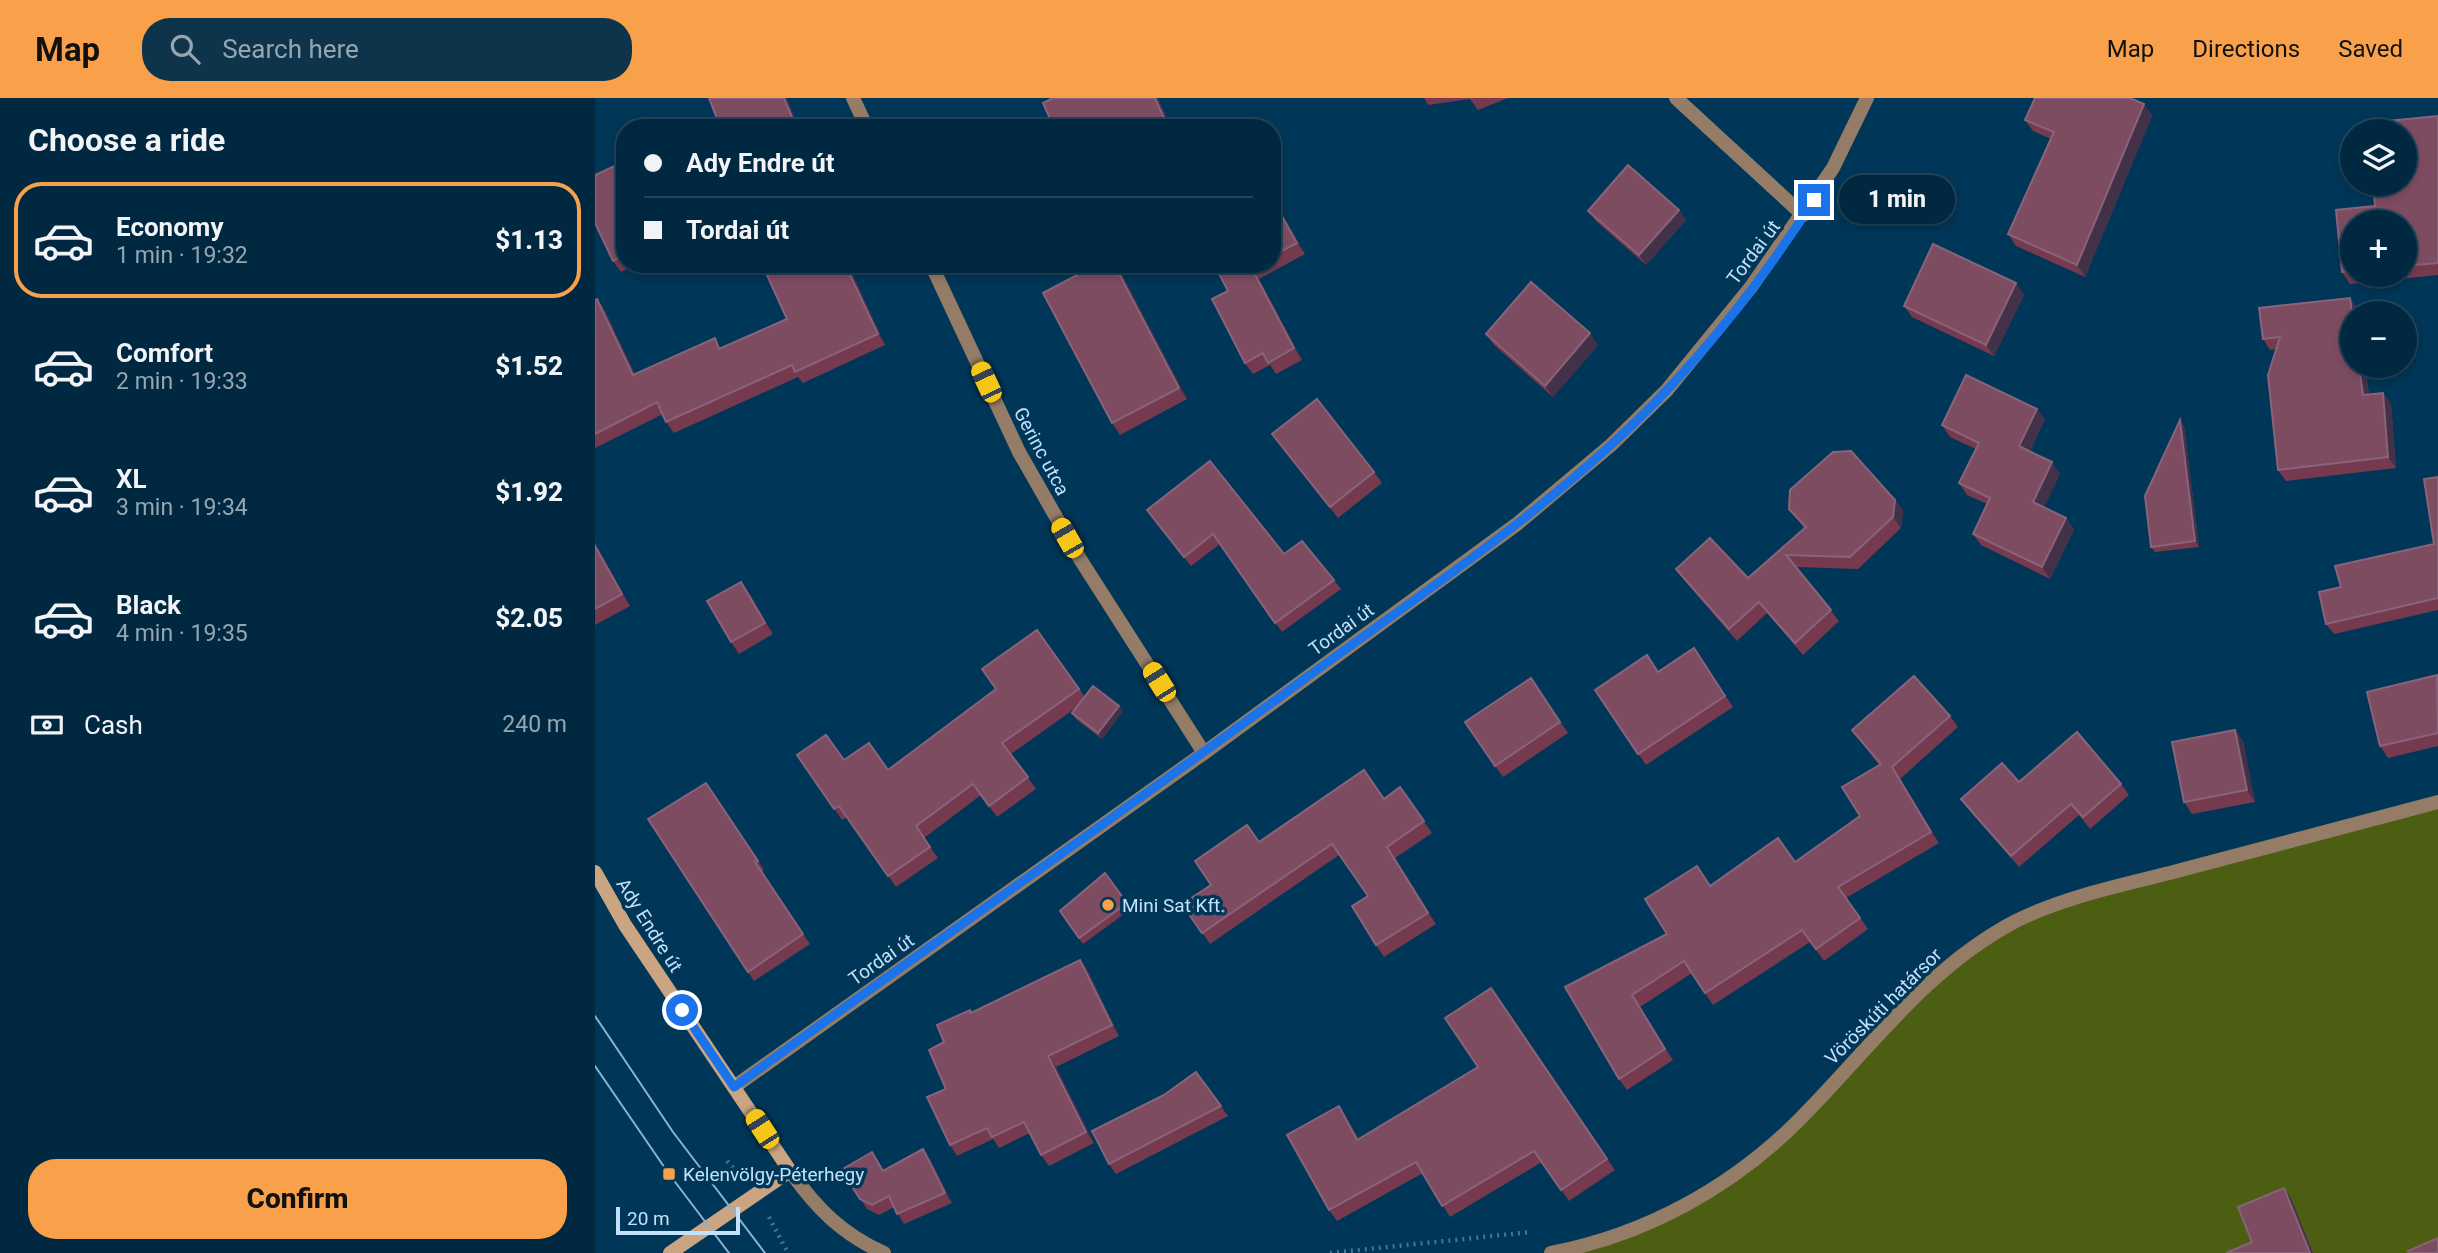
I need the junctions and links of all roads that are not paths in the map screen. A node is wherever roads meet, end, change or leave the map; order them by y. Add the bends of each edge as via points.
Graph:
1 (853, 98) edge
2 (1676, 98) edge
3 (1867, 98) edge
4 (863, 119) edge
5 (1803, 215) junction
6 (935, 273) edge
7 (1204, 753) junction
8 (2438, 802) edge
9 (595, 872) edge
10 (734, 1087) junction
11 (790, 1171) junction
12 (670, 1253) edge
13 (884, 1253) edge
14 (1551, 1253) edge

1 - 4 street
2 - 5 street
3 - 5 street, Tordai út via 1833,168
5 - 7 street, Tordai út via 1667,390 1611,445 1517,524
6 - 7 street, Gerinc utca via 1019,452 1080,559
7 - 10 street, Tordai út
8 - 14 street, Vöröskúti határsor via 2077,897 2016,921 1958,959 1911,999 1798,1121 1729,1179 1640,1228
9 - 10 street, Ady Endre út via 625,925
10 - 11 street, Ady Endre út
11 - 12 street
11 - 13 street via 813,1204 836,1226

